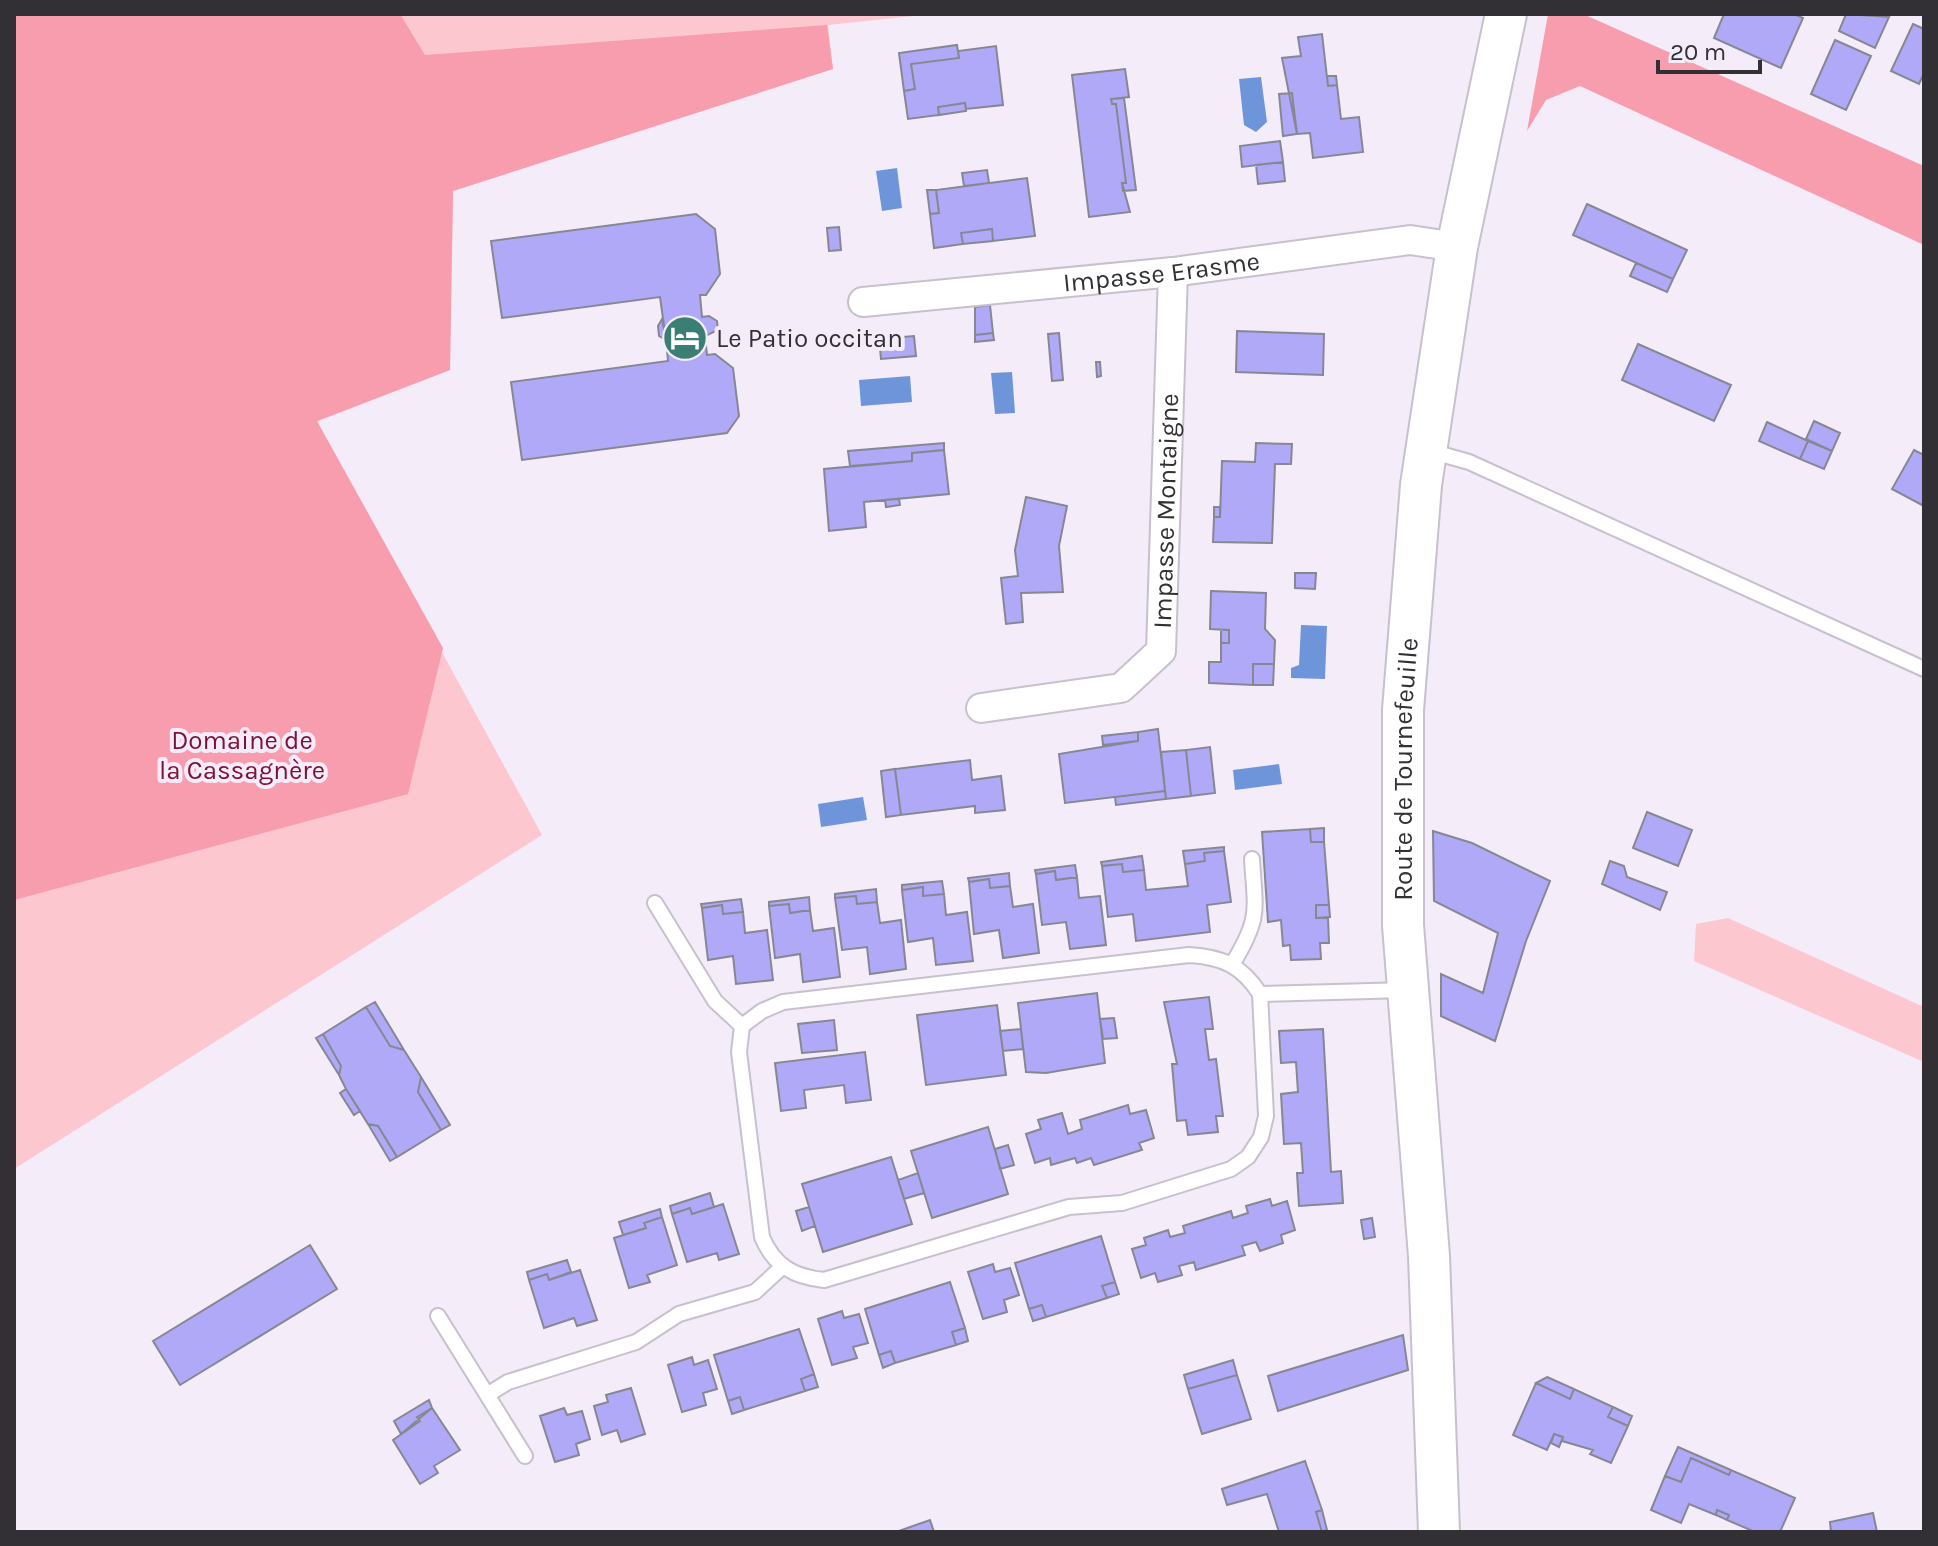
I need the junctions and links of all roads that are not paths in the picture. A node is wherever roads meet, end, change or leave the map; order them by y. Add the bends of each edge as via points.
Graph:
1 (1506, 14) edge
2 (1457, 247) junction
3 (1173, 272) junction
4 (863, 302) dead end
5 (1426, 449) junction
6 (1924, 669) edge
7 (981, 708) dead end
8 (1252, 859) dead end
9 (655, 903) dead end
10 (1233, 963) junction
11 (1407, 990) junction
12 (1260, 994) junction
13 (742, 1026) junction
14 (782, 1267) junction
15 (438, 1316) dead end
16 (487, 1395) junction
17 (525, 1456) dead end
18 (1439, 1532) edge

1 - 2 street, Route de Tournefeuille
2 - 3 street, Impasse Erasme via 1410,240
2 - 5 street, Route de Tournefeuille
3 - 4 street, Impasse Erasme
3 - 7 street, Impasse Montaigne via 1161,651 1121,688
5 - 6 lane via 1469,462
5 - 11 street, Route de Tournefeuille via 1403,710
8 - 10 lane via 1255,918
9 - 13 lane via 715,1001
10 - 12 lane
10 - 13 lane via 1189,955 783,1002
11 - 12 lane
11 - 18 street, Route de Tournefeuille via 1429,1256
12 - 14 lane via 1266,1116 1248,1157 1231,1169 1122,1203 1069,1207 843,1276 802,1278
13 - 14 lane via 739,1052 762,1237
14 - 16 lane via 755,1292 679,1314 636,1342 508,1382
15 - 16 lane
16 - 17 lane

